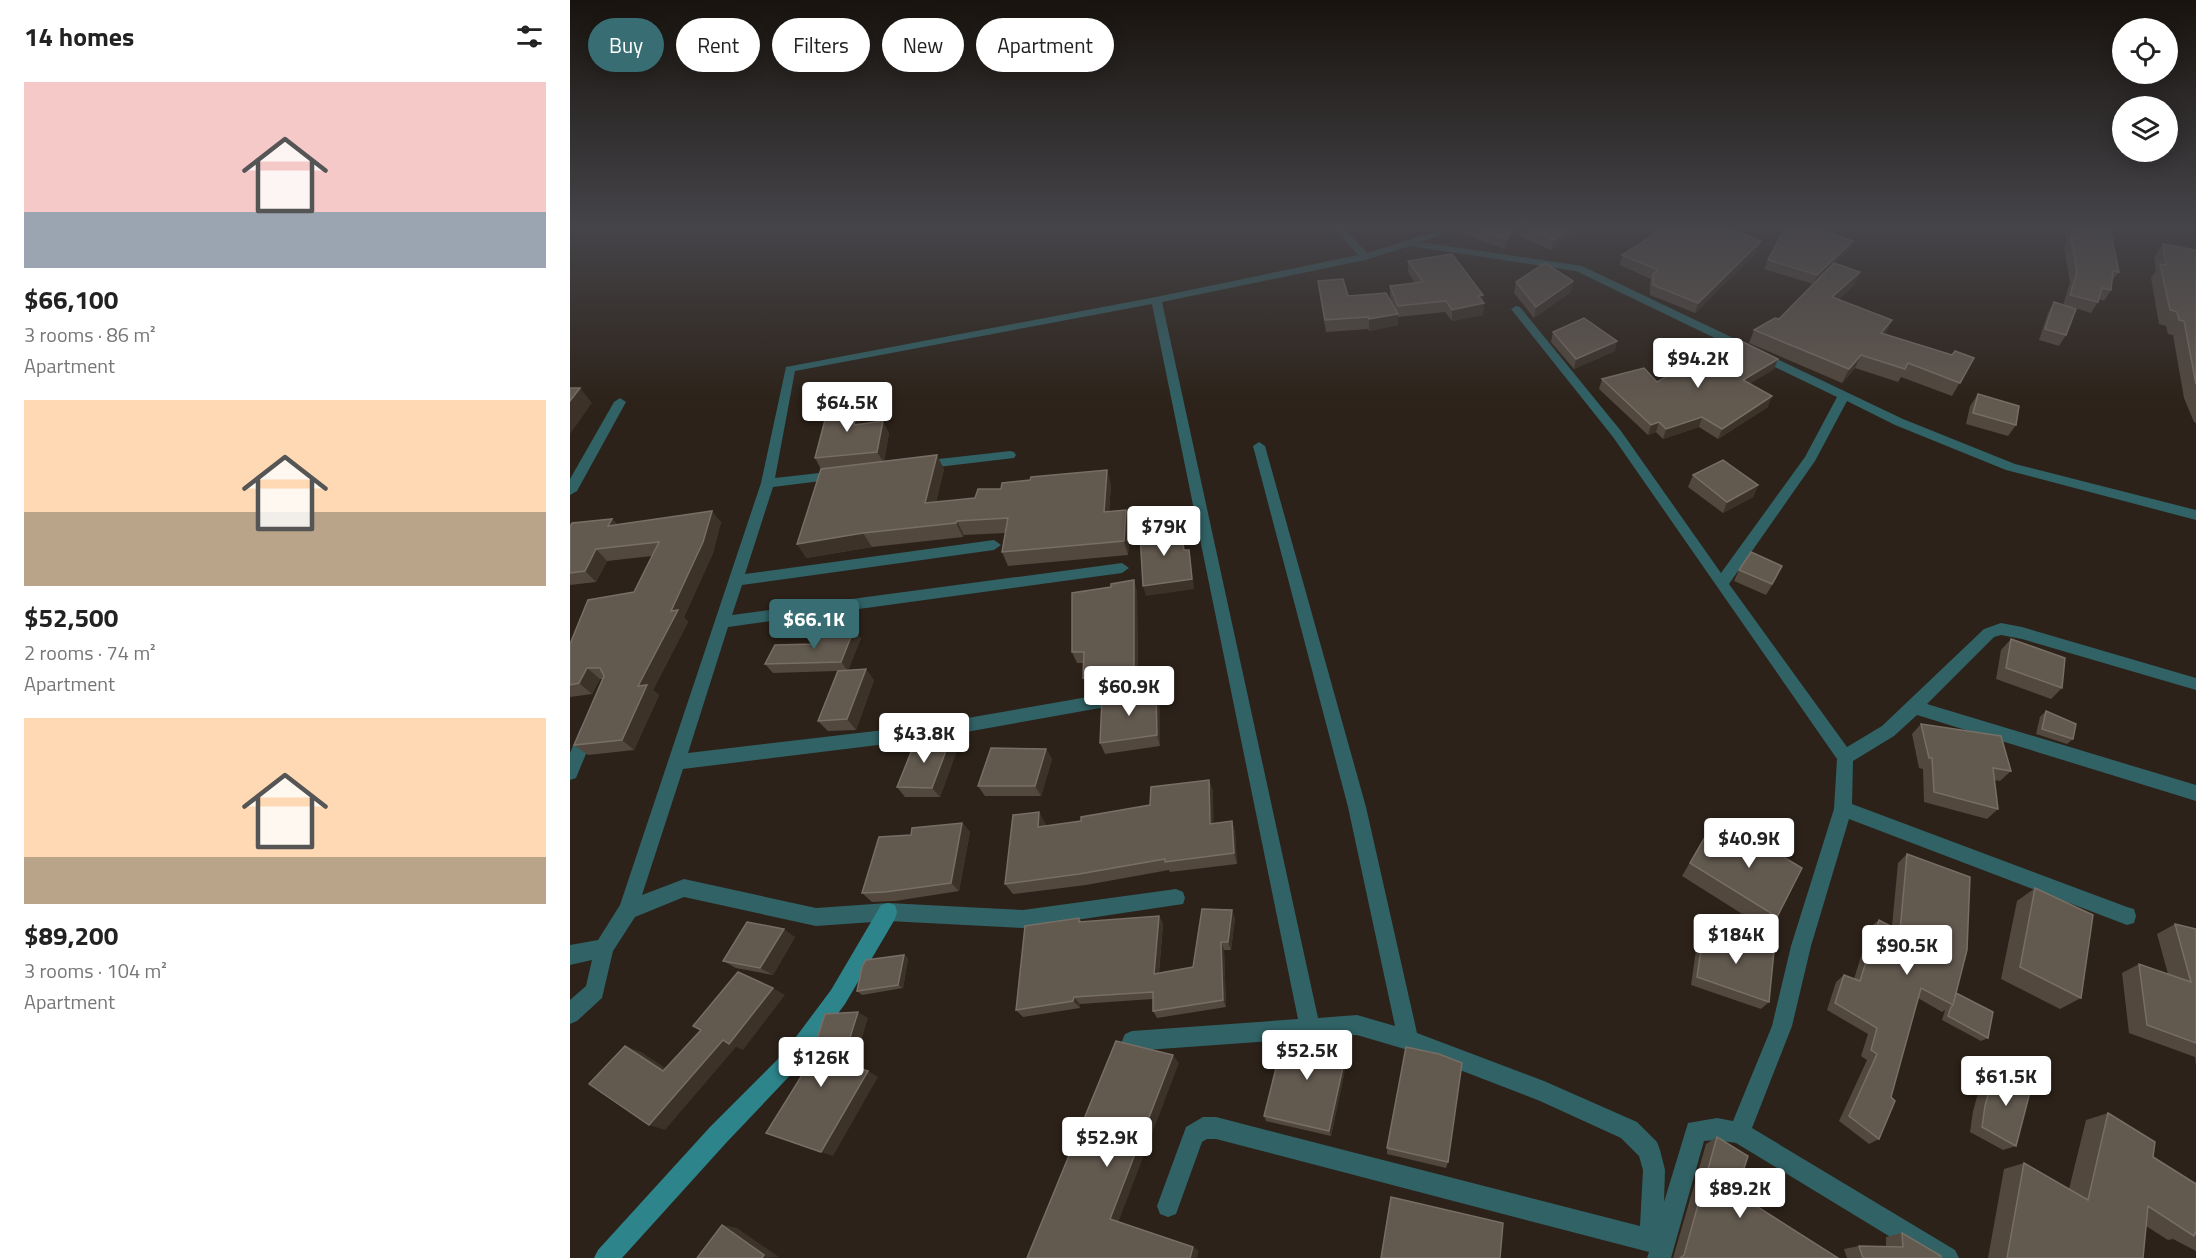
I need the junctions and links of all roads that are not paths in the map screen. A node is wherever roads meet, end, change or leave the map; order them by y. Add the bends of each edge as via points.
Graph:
1 (1221, 287) edge
2 (1616, 287) edge
3 (1156, 300) junction
4 (1516, 309) dead end
5 (1844, 395) junction
6 (620, 402) dead end
7 (1259, 446) dead end
8 (1010, 455) dead end
9 (906, 467) edge
10 (849, 474) edge
11 (768, 483) junction
12 (570, 491) edge
13 (2196, 515) edge
14 (994, 545) dead end
15 (1122, 568) dead end
16 (737, 579) junction
17 (1721, 584) junction
18 (723, 622) junction
19 (2196, 684) edge
20 (1139, 695) edge
21 (1914, 707) junction
22 (593, 718) edge
23 (1845, 757) junction
24 (677, 762) junction
25 (570, 773) edge
26 (2196, 793) edge
27 (1843, 809) junction
28 (1176, 898) dead end
29 (628, 910) junction
30 (888, 912) junction
31 (2127, 916) dead end
32 (604, 948) junction
33 (570, 955) edge
34 (570, 1014) edge
35 (1310, 1027) junction
36 (1408, 1040) junction
37 (1132, 1041) dead end
38 (1739, 1133) junction
39 (1168, 1206) dead end
40 (1658, 1247) edge
41 (606, 1258) edge
42 (1947, 1258) edge

1 - 3 street
2 - 5 street
3 - 11 street via 790,369
3 - 35 street
4 - 17 street via 1617,434
5 - 13 street via 1899,422 2011,467
5 - 17 street via 1810,458
6 - 12 street
7 - 36 street via 1357,807
8 - 9 street
10 - 11 street
11 - 16 street
14 - 16 street
15 - 18 street
16 - 18 street
17 - 23 street
18 - 24 street
19 - 21 street via 2001,629 1989,633
20 - 24 street via 927,732
21 - 23 street via 1888,731
21 - 26 street
22 - 25 street
23 - 27 street
24 - 29 street
27 - 31 street
27 - 38 street via 1801,946 1782,1026
28 - 30 street via 1023,919
29 - 30 street via 684,888 816,917
29 - 32 street
30 - 41 street via 838,997 791,1060
32 - 33 street
32 - 34 street via 595,991
35 - 36 street via 1357,1025
35 - 37 street
36 - 40 street via 1544,1092 1629,1130 1649,1150 1654,1170
38 - 40 street via 1696,1131
38 - 42 street
39 - 40 street via 1194,1135 1203,1128 1216,1128

